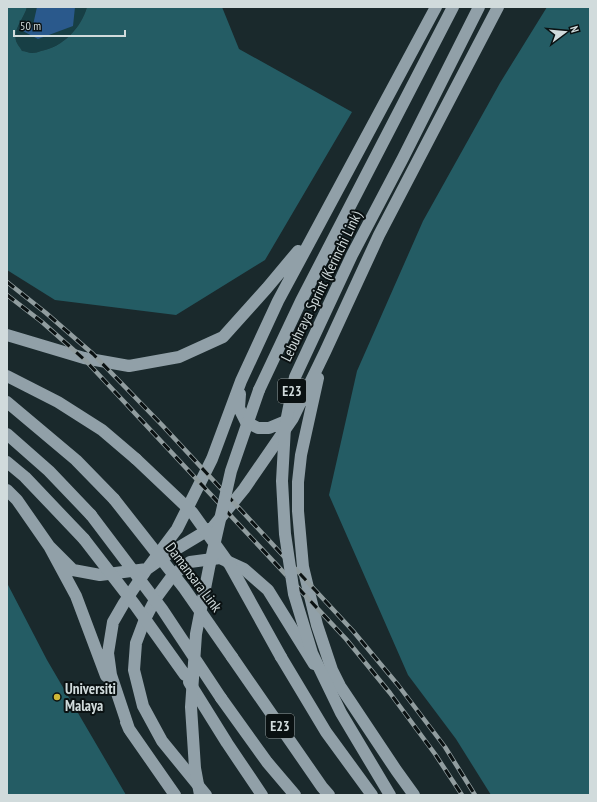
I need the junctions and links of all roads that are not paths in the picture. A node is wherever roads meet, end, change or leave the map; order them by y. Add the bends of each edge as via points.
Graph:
1 (436, 7) edge
2 (453, 7) edge
3 (479, 7) edge
4 (498, 7) edge
5 (314, 232) junction
6 (7, 336) edge
7 (323, 357) junction
8 (7, 376) edge
9 (241, 381) junction
10 (7, 402) edge
11 (294, 418) junction
12 (7, 434) edge
13 (7, 462) edge
14 (7, 490) edge
15 (49, 546) junction
16 (147, 570) junction
17 (129, 729) junction
18 (176, 795) edge
19 (200, 795) edge
20 (206, 795) edge
21 (262, 795) edge
22 (295, 795) edge
23 (329, 795) edge
24 (372, 795) edge
25 (390, 795) edge
26 (395, 795) edge
27 (414, 795) edge

1 - 5 highway
2 - 19 highway, Lebuhraya Sprint (Kerinchi Link) / E23, bridge via 301,301 259,390 231,471 196,634 190,707
3 - 25 highway, Lebuhraya Sprint (Kerinchi Link) / E23, bridge via 352,255 295,376 285,427 282,481 285,534 294,594 312,653 341,713
4 - 7 highway via 379,236
5 - 6 highway via 223,337 179,357 128,366 84,358
5 - 9 highway
7 - 11 highway
7 - 27 highway via 301,455 298,482 303,567 317,625 332,670 340,686
8 - 24 highway, bridge via 58,402 102,430 192,512 230,565 326,732
9 - 11 highway via 239,408 246,422 258,428 269,428
9 - 16 highway via 209,466 177,529
10 - 23 highway, Damansara Link / E23, bridge via 76,460 114,499 184,588
11 - 16 highway via 213,528 168,554
12 - 22 highway, E23, bridge via 49,471 91,515 162,609 267,762
13 - 21 highway, bridge via 25,477 84,539 185,675
14 - 15 highway
15 - 16 highway via 73,570 100,575
15 - 17 highway via 76,596 112,693
16 - 17 highway via 113,622 108,653 110,675
17 - 18 highway
20 - 26 highway via 162,741 143,706 134,670 136,643 144,619 173,575 190,562 220,558 244,569 268,590

